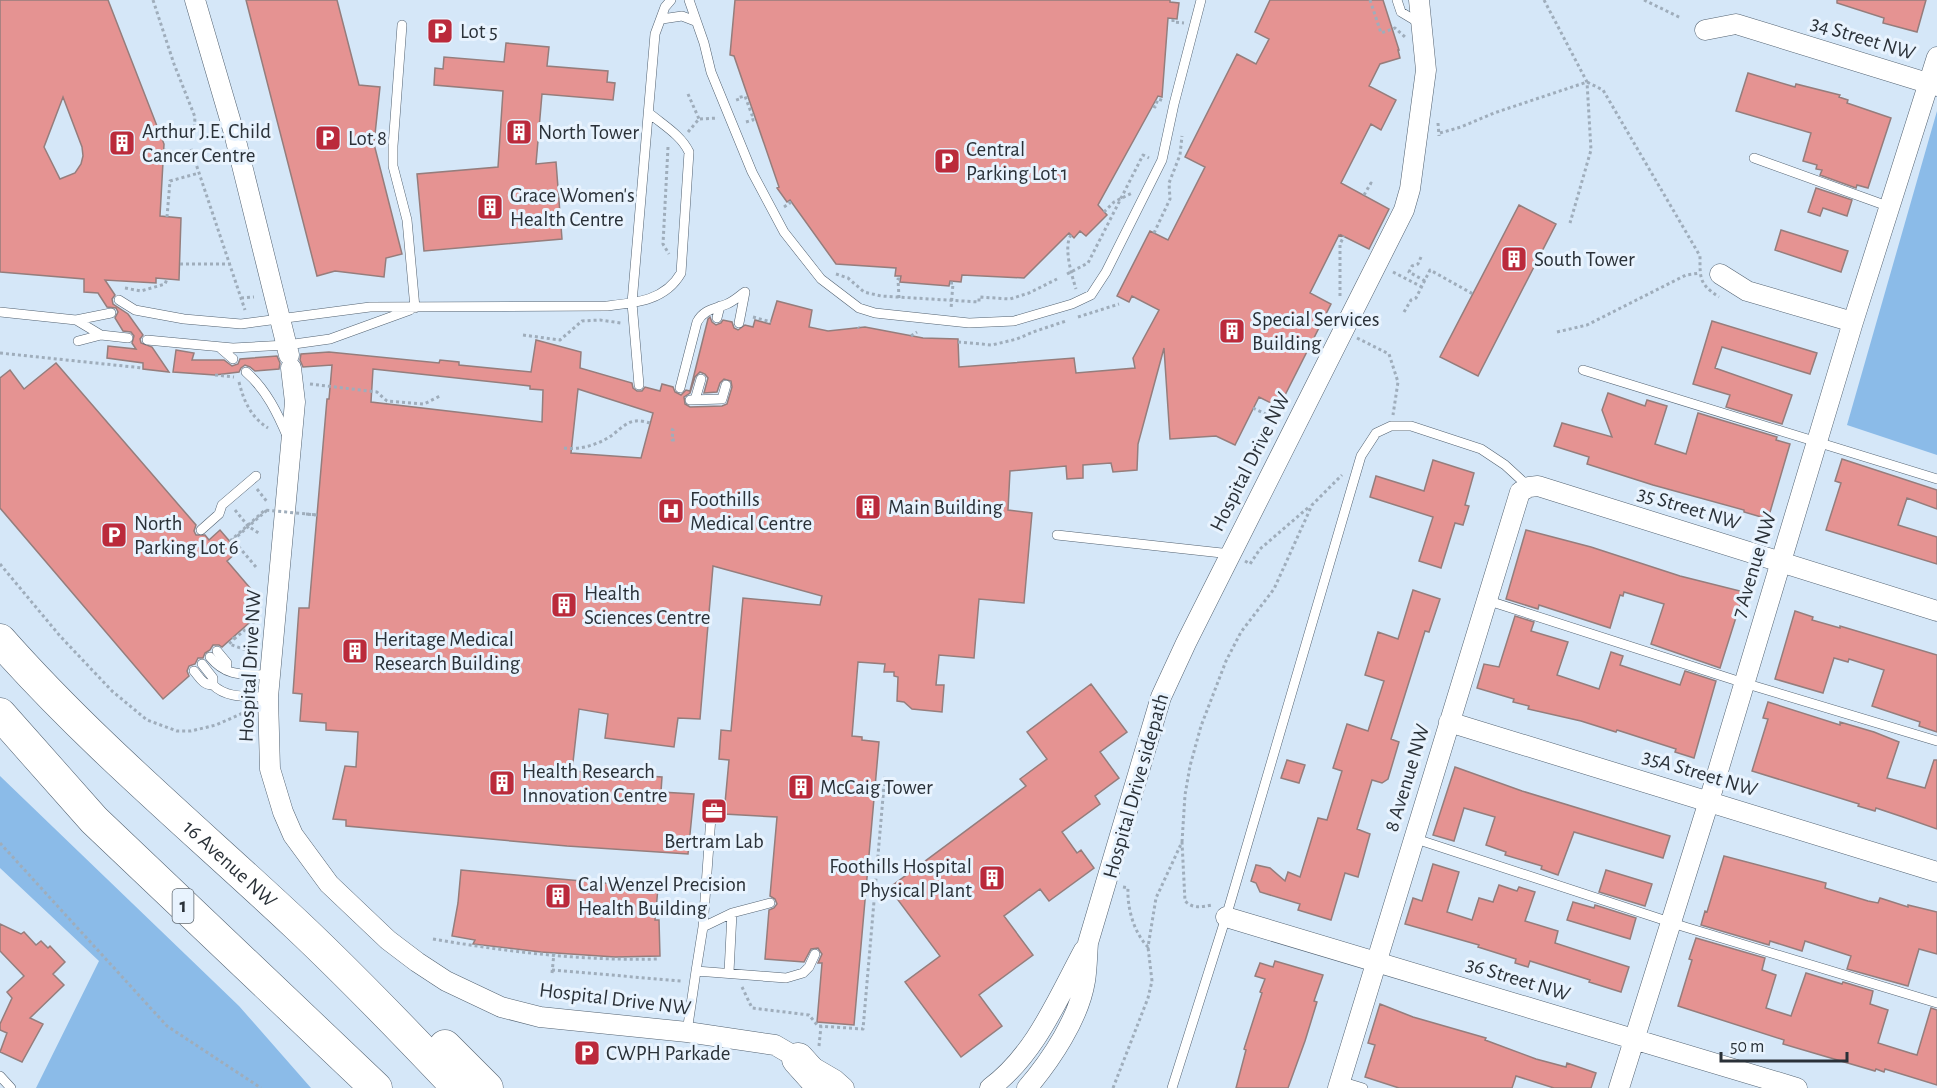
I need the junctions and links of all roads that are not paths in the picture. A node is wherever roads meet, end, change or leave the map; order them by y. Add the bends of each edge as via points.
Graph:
1 (195, 0) edge
2 (671, 0) edge
3 (689, 0) edge
4 (1201, 0) edge
5 (1396, 0) edge
6 (1419, 0) edge
7 (662, 19) junction
8 (695, 21) junction
9 (402, 24) dead end
10 (1423, 25) junction
11 (1705, 30) dead end
12 (1937, 57) edge
13 (1933, 85) edge
14 (649, 113) junction
15 (1754, 158) dead end
16 (1890, 207) junction
17 (1720, 274) dead end
18 (119, 300) dead end
19 (632, 303) junction
20 (720, 306) junction
21 (416, 308) junction
22 (0, 312) edge
23 (111, 313) dead end
24 (717, 318) dead end
25 (281, 319) junction
26 (76, 320) junction
27 (1853, 322) junction
28 (739, 323) dead end
29 (101, 335) junction
30 (128, 338) dead end
31 (147, 340) dead end
32 (78, 341) dead end
33 (219, 347) junction
34 (289, 356) junction
35 (233, 359) dead end
36 (1583, 370) dead end
37 (246, 372) dead end
38 (701, 379) dead end
39 (639, 385) dead end
40 (726, 385) dead end
41 (680, 388) dead end
42 (1816, 442) junction
43 (291, 445) junction
44 (256, 476) dead end
45 (1937, 479) edge
46 (1528, 487) junction
47 (201, 530) dead end
48 (1057, 535) dead end
49 (1231, 554) junction
50 (1781, 562) junction
51 (1486, 600) junction
52 (1937, 611) edge
53 (0, 640) edge
54 (214, 654) dead end
55 (0, 656) edge
56 (202, 664) dead end
57 (194, 671) dead end
58 (270, 675) junction
59 (38, 683) junction
60 (1744, 683) junction
61 (213, 685) junction
62 (268, 697) junction
63 (0, 714) edge
64 (1449, 722) junction
65 (1937, 741) edge
66 (1709, 801) junction
67 (712, 803) dead end
68 (1413, 838) junction
69 (1937, 872) edge
70 (770, 903) dead end
71 (732, 913) junction
72 (1226, 917) junction
73 (1671, 922) junction
74 (703, 927) junction
75 (300, 928) junction
76 (1088, 944) junction
77 (815, 954) dead end
78 (1376, 962) junction
79 (696, 971) junction
80 (729, 972) junction
81 (1937, 1003) edge
82 (687, 1032) junction
83 (1634, 1039) junction
84 (809, 1052) junction
85 (0, 1076) edge
86 (1339, 1084) edge
87 (11, 1088) edge
88 (376, 1088) edge
89 (458, 1088) edge
90 (487, 1088) edge
91 (824, 1088) edge
92 (844, 1088) edge
93 (990, 1088) edge
94 (1027, 1088) edge
95 (1172, 1088) edge
96 (1363, 1088) edge
97 (1619, 1088) edge
98 (1797, 1088) edge

1 - 25 street, Hospital Drive NW via 234,133
2 - 7 lane
3 - 8 lane
4 - 8 lane via 1162,160 1091,295 1014,321 969,323 874,313 859,308 821,279 784,232 752,172 711,72
5 - 10 lane via 1401,12
6 - 10 street, Hospital Drive NW
7 - 8 lane via 682,16
7 - 14 lane via 655,34
9 - 21 lane via 393,166 407,220
10 - 49 street, Hospital Drive NW via 1426,70 1404,210
11 - 13 street, 34 Street NW via 1736,24
12 - 13 street, 7 Avenue NW
13 - 16 street, 7 Avenue NW
14 - 19 lane
14 - 19 lane via 678,136 689,152 682,267 677,281 666,292
15 - 16 lane
16 - 27 street, 7 Avenue NW
17 - 27 street via 1747,291
18 - 25 lane via 131,310 184,320 241,324
19 - 21 lane
19 - 39 lane
20 - 24 lane
20 - 28 lane via 745,292
20 - 41 lane via 701,315 697,322
21 - 25 lane via 370,307
21 - 34 lane
22 - 26 lane
23 - 26 lane
25 - 34 street, Hospital Drive NW
26 - 29 lane
27 - 42 street, 7 Avenue NW
29 - 30 lane
29 - 32 lane
31 - 33 lane
33 - 34 lane
33 - 35 lane
34 - 43 street, Hospital Drive NW via 295,402
36 - 42 lane
37 - 43 lane via 278,415
38 - 40 lane via 692,400 722,399
42 - 45 lane
42 - 50 street, 7 Avenue NW
43 - 58 street, Hospital Drive NW
44 - 47 lane via 222,505 219,514
46 - 50 street, 35 Street NW via 1538,486
46 - 51 street, 8 Avenue NW via 1520,492
46 - 72 lane via 1481,449 1411,426 1391,426 1376,433 1361,456
48 - 49 lane
49 - 76 street, Hospital Drive NW via 1161,697
50 - 52 street, 35 Street NW
50 - 60 street, 7 Avenue NW
51 - 60 lane
51 - 64 street, 8 Avenue NW
53 - 59 highway, 16 Avenue NW
54 - 58 lane via 222,670
55 - 59 highway
56 - 61 lane via 213,678
57 - 61 lane via 207,685
58 - 62 street, Hospital Drive NW
59 - 75 highway, 16 Avenue NW
60 - 65 lane
60 - 66 street, 7 Avenue NW
61 - 62 lane via 225,693
62 - 82 street, Hospital Drive NW via 270,769 293,835 329,884 388,940 446,981 501,1007 540,1017
63 - 88 highway, 1 via 94,820
64 - 66 street, 35A Street NW
64 - 68 street, 8 Avenue NW
66 - 69 street, 35A Street NW
66 - 73 street, 7 Avenue NW
67 - 74 lane
68 - 73 lane
68 - 78 street, 8 Avenue NW
70 - 71 lane
71 - 74 lane
71 - 80 lane
72 - 78 street, 36 Street NW
72 - 95 lane
73 - 81 lane
73 - 83 street, 7 Avenue NW
74 - 79 lane
75 - 89 highway, 16 Avenue NW
75 - 90 highway via 374,979
76 - 93 street, Hospital Drive NW via 1035,1038 1016,1065
76 - 94 street, Hospital Drive NW via 1085,983 1072,1021 1053,1056
77 - 80 lane via 803,973 786,978
78 - 83 street, 36 Street NW
78 - 86 street, 8 Avenue NW
79 - 80 lane
79 - 82 lane
82 - 84 street, Hospital Drive NW
83 - 97 street, 7 Avenue NW
83 - 98 street, 36 Street NW
84 - 91 highway
84 - 92 street, Hospital Drive NW
85 - 87 lane
86 - 96 lane

